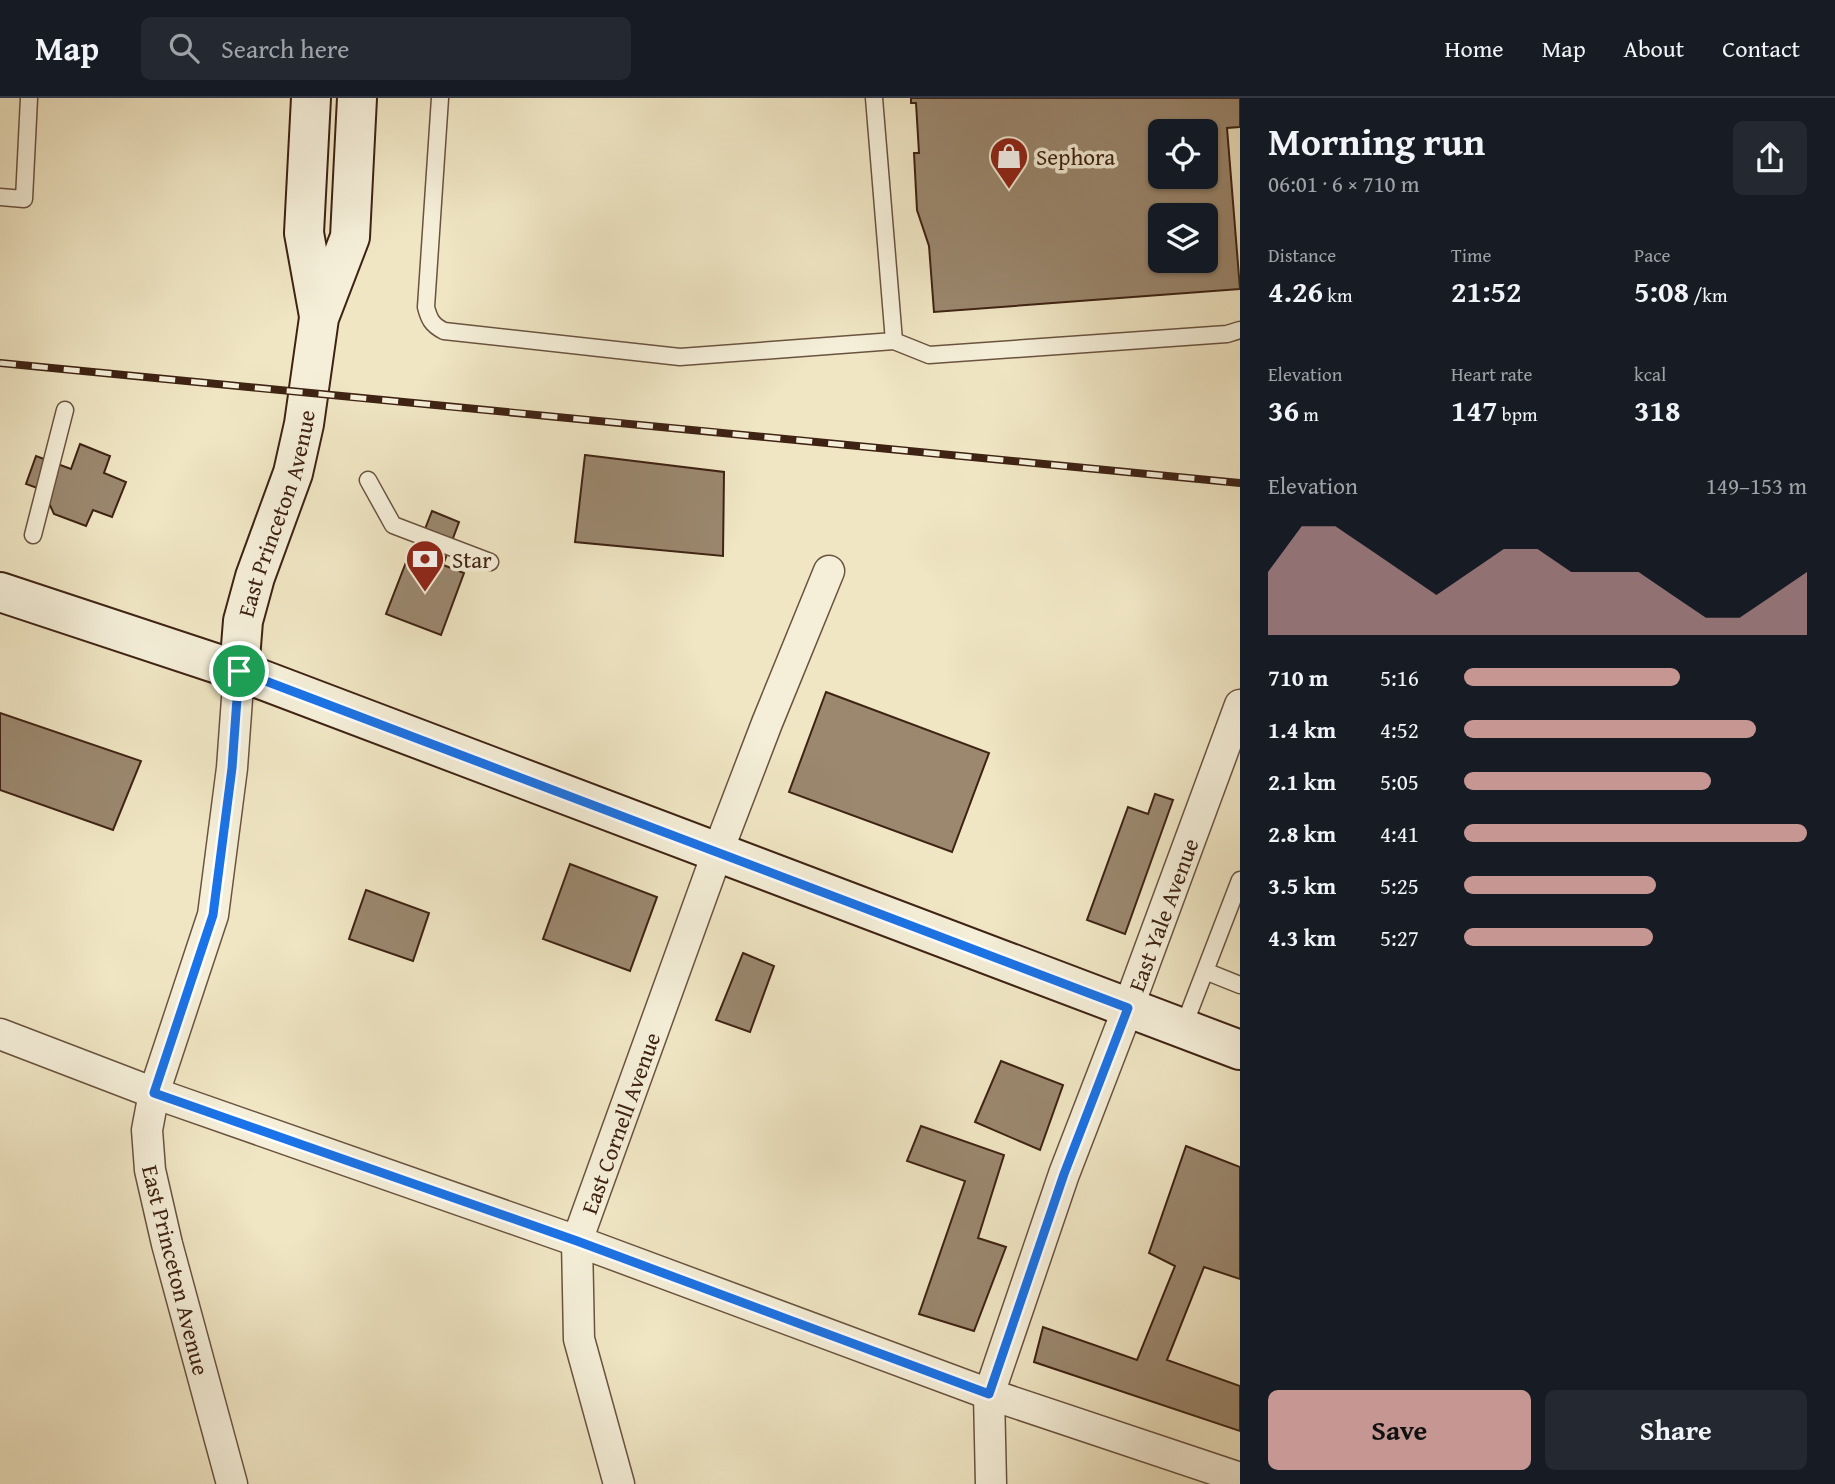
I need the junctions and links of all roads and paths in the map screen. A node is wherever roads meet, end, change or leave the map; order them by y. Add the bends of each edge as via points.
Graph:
1 (29, 98) edge
2 (311, 98) edge
3 (357, 98) edge
4 (440, 98) edge
5 (874, 98) edge
6 (0, 197) edge
7 (319, 318) junction
8 (1240, 330) edge
9 (894, 341) junction
10 (65, 410) dead end
11 (369, 480) dead end
12 (33, 535) dead end
13 (489, 562) dead end
14 (829, 571) dead end
15 (0, 592) edge
16 (239, 671) junction
17 (1238, 717) edge
18 (718, 851) junction
19 (1240, 880) edge
20 (1205, 971) junction
21 (1240, 985) edge
22 (1128, 1008) junction
23 (1183, 1028) junction
24 (0, 1034) edge
25 (1240, 1050) edge
26 (154, 1093) junction
27 (577, 1241) junction
28 (989, 1394) junction
29 (1240, 1478) edge
30 (232, 1484) edge
31 (619, 1484) edge
32 (991, 1484) edge

1 - 6 lane via 24,199
2 - 7 main road, East Princeton Avenue via 304,233
3 - 7 main road, East Princeton Avenue via 350,237
4 - 9 lane via 426,307 435,327 680,357
5 - 9 lane
7 - 16 main road, East Princeton Avenue via 293,473 255,577 243,621
8 - 9 lane via 929,355
10 - 12 lane
11 - 13 lane via 393,525
14 - 18 street, East Cornell Avenue
15 - 16 main road
16 - 18 main road
16 - 26 street, East Princeton Avenue via 213,915
17 - 22 street, East Yale Avenue
18 - 22 main road
18 - 27 street, East Cornell Avenue
19 - 20 lane
20 - 21 lane
20 - 23 lane
22 - 23 main road
22 - 28 street, East Yale Avenue via 1064,1174
23 - 25 main road
24 - 26 street
26 - 27 street
26 - 30 street, East Princeton Avenue via 147,1130 150,1170
27 - 28 street
27 - 31 street, East Cornell Avenue via 579,1339
28 - 29 street
28 - 32 street, East Yale Avenue

